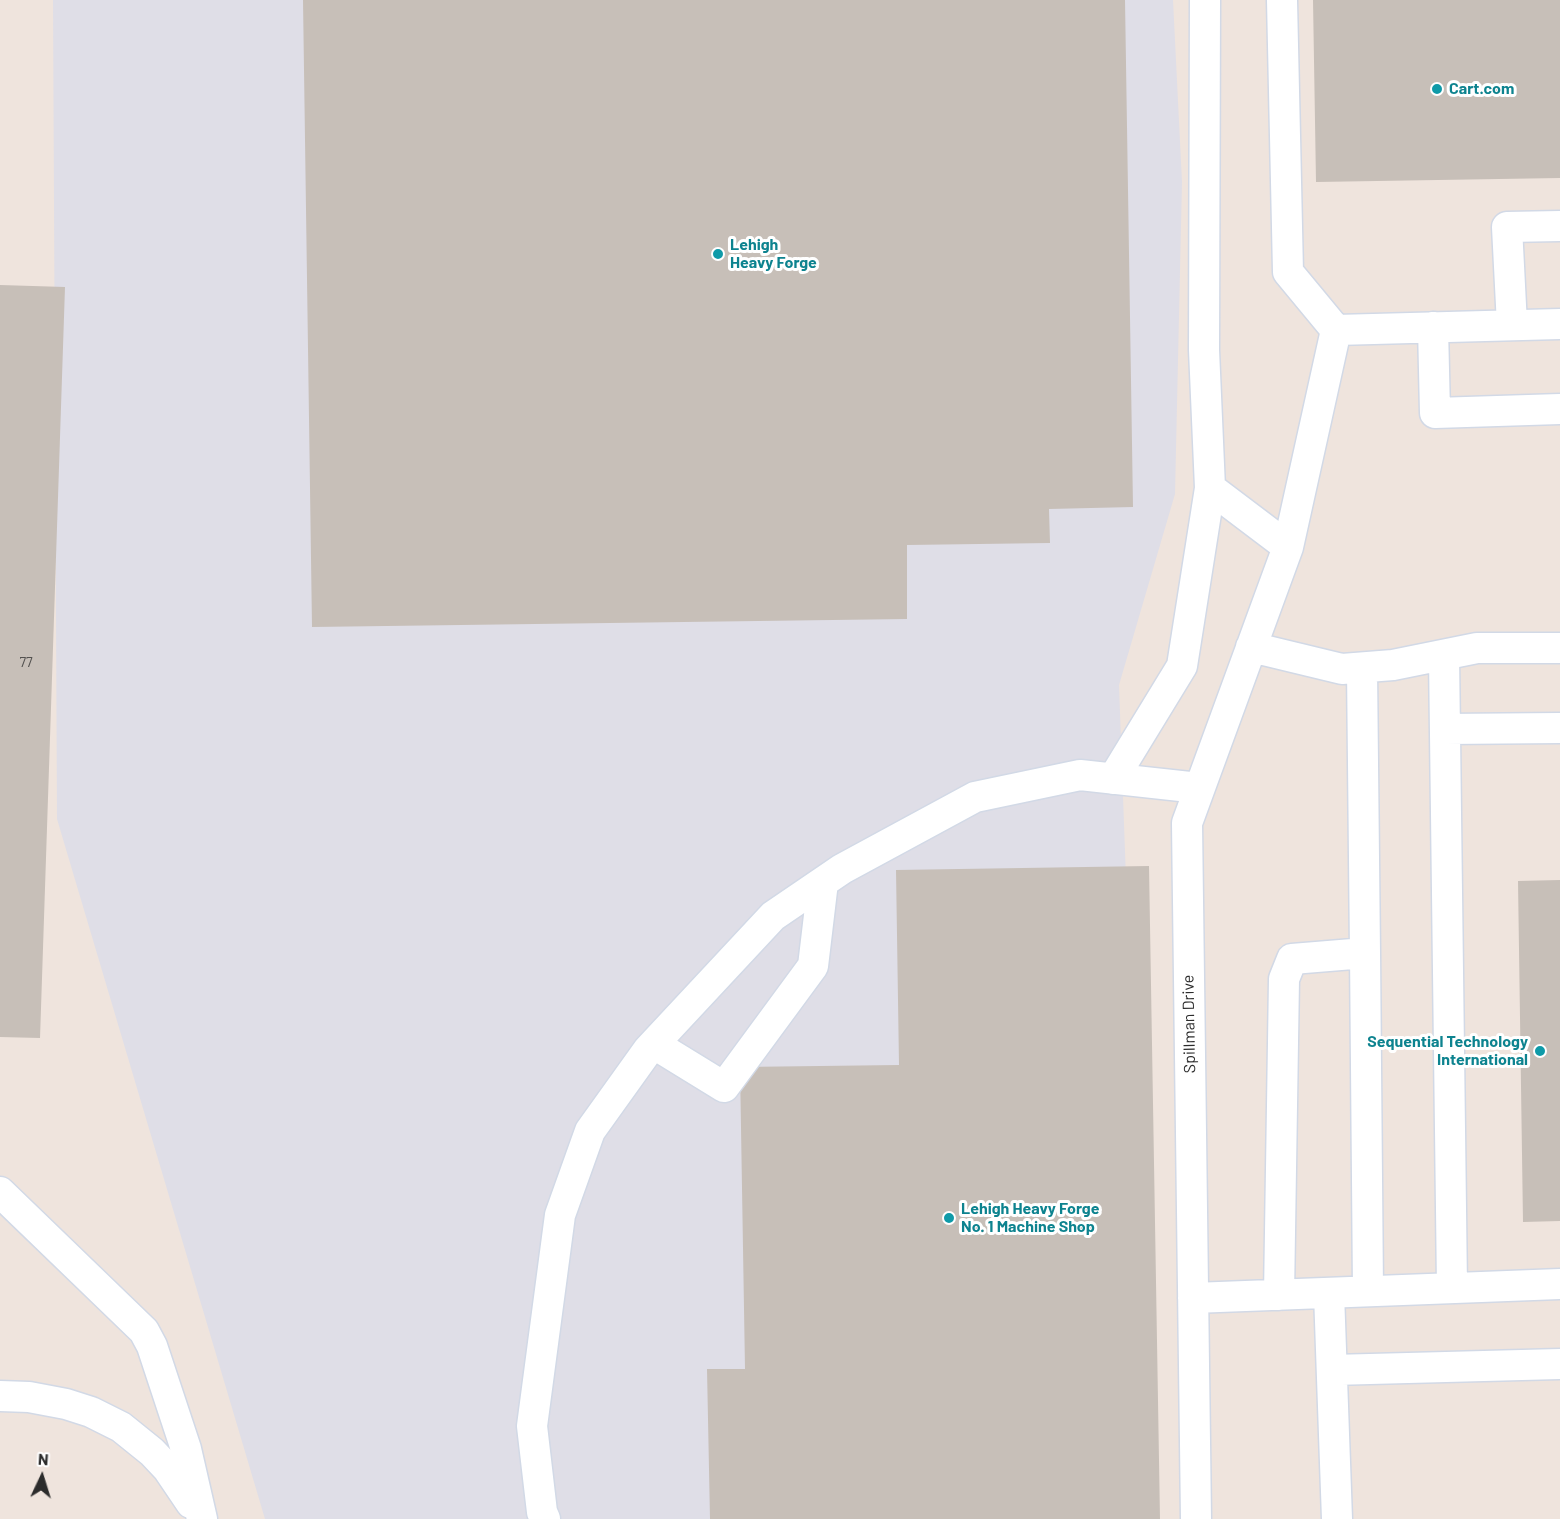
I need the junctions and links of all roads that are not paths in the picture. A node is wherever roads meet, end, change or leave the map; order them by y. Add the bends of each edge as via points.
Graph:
1 (1205, 0) edge
2 (1282, 0) edge
3 (1560, 226) edge
4 (1560, 324) edge
5 (1512, 325) junction
6 (1433, 327) junction
7 (1336, 330) junction
8 (1560, 409) edge
9 (1210, 488) junction
10 (1288, 547) junction
11 (1251, 647) junction
12 (1560, 648) edge
13 (1444, 655) junction
14 (1362, 668) junction
15 (1560, 728) edge
16 (1445, 729) junction
17 (1113, 779) junction
18 (1199, 788) junction
19 (823, 882) junction
20 (1365, 953) junction
21 (654, 1044) junction
22 (0, 1192) edge
23 (1560, 1284) edge
24 (1452, 1288) junction
25 (1368, 1291) junction
26 (1329, 1293) junction
27 (1279, 1295) junction
28 (1193, 1298) junction
29 (1560, 1364) edge
30 (1332, 1370) junction
31 (15, 1396) edge
32 (200, 1519) edge
33 (545, 1519) edge
34 (1196, 1519) edge
35 (1337, 1519) edge

1 - 9 street via 1204,350
2 - 7 street via 1288,272
3 - 5 street via 1508,227
4 - 5 street
5 - 6 street
6 - 7 street
6 - 8 street via 1434,412
7 - 10 street, Spillman Drive
9 - 10 street
9 - 17 street via 1182,666
10 - 11 street, Spillman Drive
11 - 14 street via 1342,669
11 - 18 street, Spillman Drive
12 - 13 street via 1477,648
13 - 14 street
13 - 16 street
14 - 20 street
15 - 16 street
16 - 24 street
17 - 18 street
17 - 19 street via 1080,775 975,797
18 - 28 street, Spillman Drive via 1187,823
19 - 21 street via 773,916
19 - 21 street via 813,966 724,1087
20 - 25 street
20 - 27 street via 1292,959 1284,979
21 - 33 street via 590,1131 560,1215 532,1426
22 - 32 street via 144,1331 186,1449
23 - 24 street
24 - 25 street
25 - 26 street
26 - 27 street
26 - 30 street
27 - 28 street
28 - 34 street, Spillman Drive
29 - 30 street
30 - 35 street
31 - 32 street via 66,1404 121,1427 168,1469

